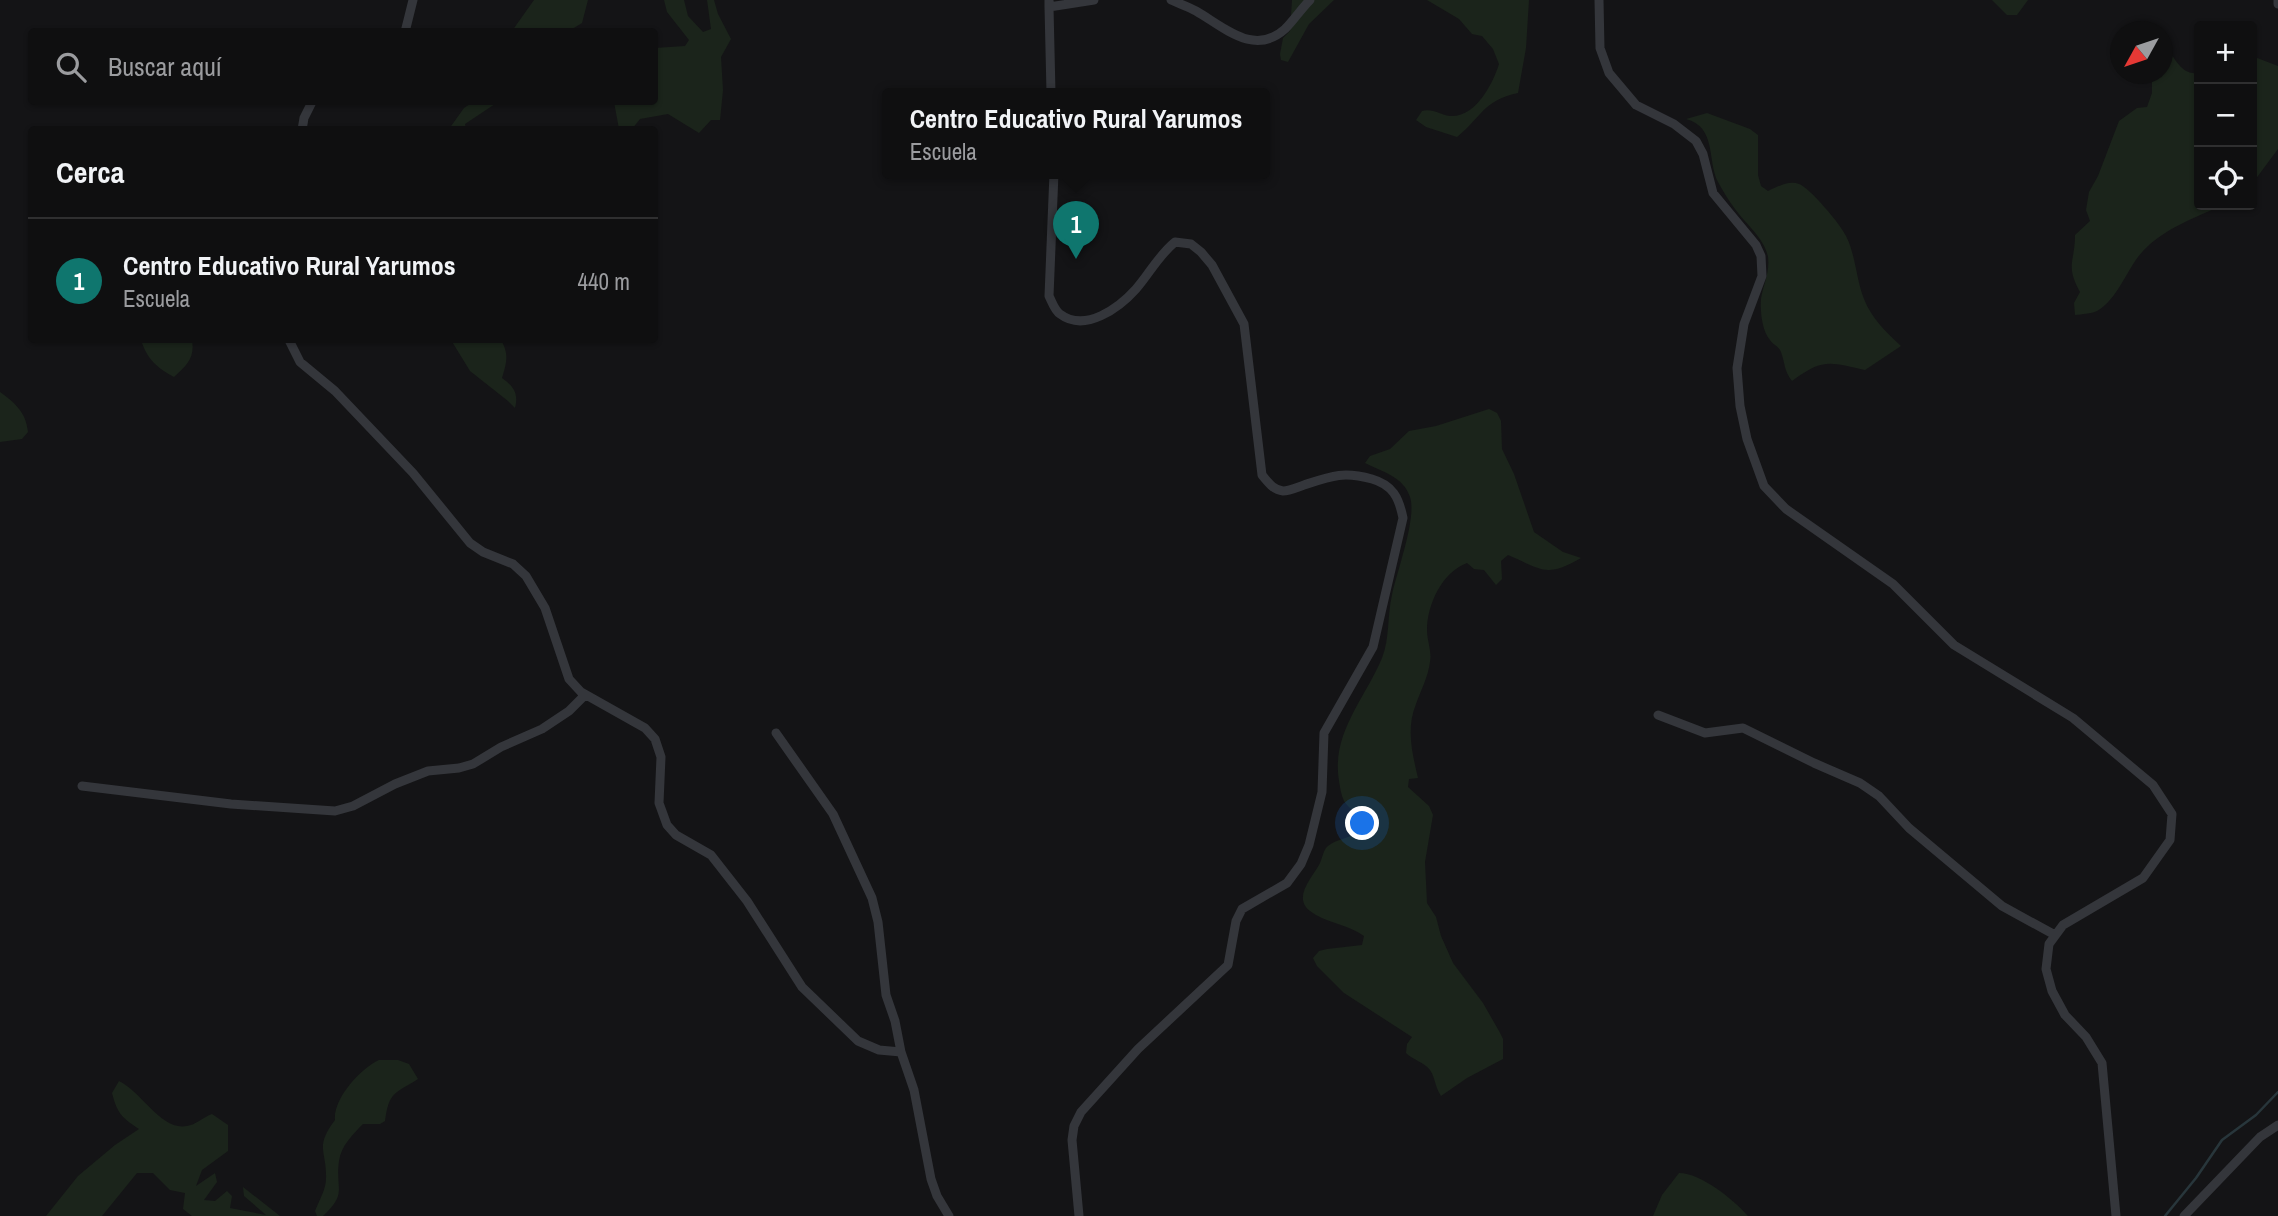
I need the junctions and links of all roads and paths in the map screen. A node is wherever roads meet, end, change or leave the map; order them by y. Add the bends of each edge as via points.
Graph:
1 (413, 0) edge
2 (1094, 0) edge
3 (1171, 0) edge
4 (1310, 0) edge
5 (1599, 0) edge
6 (1049, 3) edge
7 (406, 28) edge
8 (1051, 88) edge
9 (310, 105) edge
10 (303, 126) edge
11 (1054, 179) edge
12 (290, 343) edge
13 (585, 695) junction
14 (1658, 715) dead end
15 (776, 733) dead end
16 (82, 786) dead end
17 (2055, 935) junction
18 (901, 1052) junction
19 (2278, 1125) edge
20 (949, 1216) edge
21 (1079, 1216) edge
22 (2116, 1216) edge
23 (2184, 1216) edge

1 - 7 street
2 - 6 street
3 - 4 street via 1255,42 1284,30
5 - 17 street via 1600,48 1609,73 1636,104 1696,141 1713,193 1761,256 1762,276 1744,324 1737,368 1747,439 1764,486 1786,509 1893,584 1954,645 2073,718 2152,785 2172,814 2170,839 2143,878 2063,925
6 - 8 street
9 - 10 street
11 - 21 street via 1049,296 1058,313 1072,321 1091,321 1136,289 1175,242 1191,244 1212,265 1244,324 1262,475 1270,486 1284,491 1353,473 1392,489 1403,518 1373,647 1324,733 1322,792 1301,864 1287,883 1242,909 1228,965 1138,1049 1081,1112 1072,1140
12 - 13 street via 300,362 335,391 413,473 470,542 513,564 526,576 545,608 569,679
13 - 16 street via 542,729 473,764 428,771 335,811
13 - 18 street via 645,728 655,739 661,758 659,803 667,825 711,855 747,901 802,987 858,1041 879,1050
14 - 17 street via 1705,733 1743,728 1860,783 2002,906
15 - 18 street via 833,814 867,884
17 - 22 street via 2046,969 2052,991 2102,1063
18 - 20 street via 914,1090 931,1179
19 - 23 street via 2260,1137

